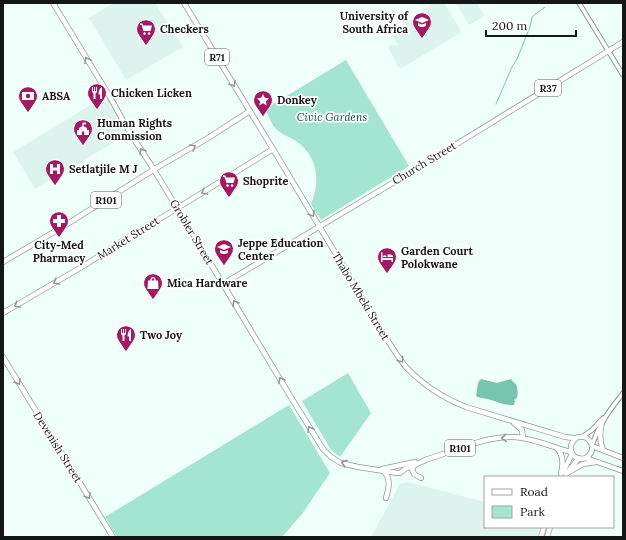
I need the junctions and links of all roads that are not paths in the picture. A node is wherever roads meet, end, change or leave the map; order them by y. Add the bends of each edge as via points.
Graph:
1 (53, 3) edge
2 (184, 3) edge
3 (579, 3) edge
4 (623, 42) edge
5 (609, 51) junction
6 (623, 75) edge
7 (250, 112) junction
8 (273, 149) junction
9 (154, 170) junction
10 (178, 208) junction
11 (319, 227) junction
12 (3, 262) edge
13 (223, 284) junction
14 (3, 314) edge
15 (3, 357) edge
16 (623, 393) edge
17 (606, 416) junction
18 (512, 421) junction
19 (602, 422) junction
20 (582, 437) junction
21 (523, 438) junction
22 (576, 438) junction
23 (592, 445) junction
24 (556, 447) junction
25 (603, 450) junction
26 (572, 453) junction
27 (579, 458) junction
28 (586, 458) junction
29 (623, 458) edge
30 (426, 460) junction
31 (600, 462) junction
32 (416, 464) junction
33 (381, 471) junction
34 (623, 471) edge
35 (563, 475) edge
36 (421, 478) dead end
37 (386, 498) dead end
38 (113, 537) edge

9 -> 1 main road, Grobler Street
2 -> 7 main road, Thabo Mbeki Street / R71
3 - 5 street
4 - 5 main road, Church Street / R37
5 - 6 street
5 - 11 main road, Church Street / R37
7 - 8 main road, Thabo Mbeki Street
9 -> 7 main road, R101
8 -> 10 main road, Market Street
8 -> 11 main road, Thabo Mbeki Street
9 - 10 main road, Grobler Street
9 - 12 main road, R101
10 - 13 main road, Grobler Street / R101
10 -> 14 main road, Market Street
11 - 13 main road, Church Street / R37
11 -> 18 main road, Thabo Mbeki Street via 388,341 411,371 427,386 456,403
33 -> 13 main road, Grobler Street / R101 via 341,463 323,449
15 -> 38 main road, Devenish Street
16 - 17 street
17 - 19 street
17 - 20 street
18 - 21 main road via 521,428
18 - 22 main road, Thabo Mbeki Street via 559,436
19 - 23 street
19 - 25 main road via 600,435
20 - 22 main road, Thabo Mbeki Street
20 - 23 main road via 589,440
21 - 24 main road, Grobler Street / R101
21 -> 30 main road, Grobler Street / R101 via 503,437 485,440
22 - 26 main road via 571,445
23 - 25 main road
23 - 28 main road via 592,451
24 - 26 main road, Grobler Street / R101
24 - 35 main road via 562,456
25 - 29 main road
26 - 27 main road, R101
26 - 35 main road
27 - 28 main road, R101
27 - 35 main road
28 - 31 main road, R101
30 - 32 main road, Grobler Street / R101
30 - 33 main road, Grobler Street / R101
31 - 34 main road, R101
31 - 35 main road via 583,464
32 - 33 main road, Grobler Street / R101 via 400,473
32 - 36 main road via 413,466 414,474
33 - 37 main road via 388,477 389,482

